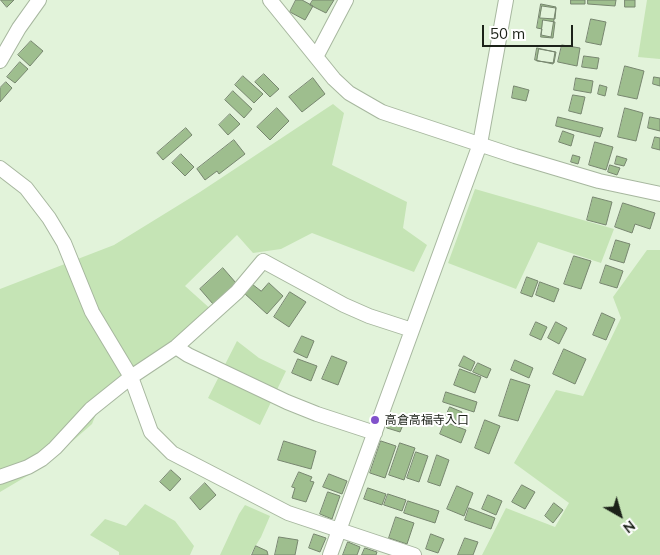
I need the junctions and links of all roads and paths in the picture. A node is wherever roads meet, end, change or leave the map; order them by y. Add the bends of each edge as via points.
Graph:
1 (39, 0) edge
2 (270, 0) edge
3 (346, 0) edge
4 (506, 0) edge
5 (316, 57) junction
6 (0, 61) edge
7 (480, 144) junction
8 (0, 168) edge
9 (660, 194) edge
10 (412, 330) junction
11 (176, 348) junction
12 (131, 377) junction
13 (375, 433) junction
14 (0, 477) edge
15 (339, 531) junction
16 (330, 555) edge
17 (414, 555) edge

1 - 6 street via 18,28
2 - 5 street
3 - 5 street
4 - 7 street
5 - 7 street via 334,79 364,103
7 - 9 street via 599,181
7 - 10 street
8 - 12 street via 26,188 49,218 64,243 92,312
10 - 11 street via 344,305 263,261 237,292
10 - 13 street
11 - 12 street
11 - 13 street via 287,402
12 - 14 street via 91,409 42,459
12 - 15 street via 151,432 172,453 288,513
13 - 15 street
15 - 16 street
15 - 17 street

